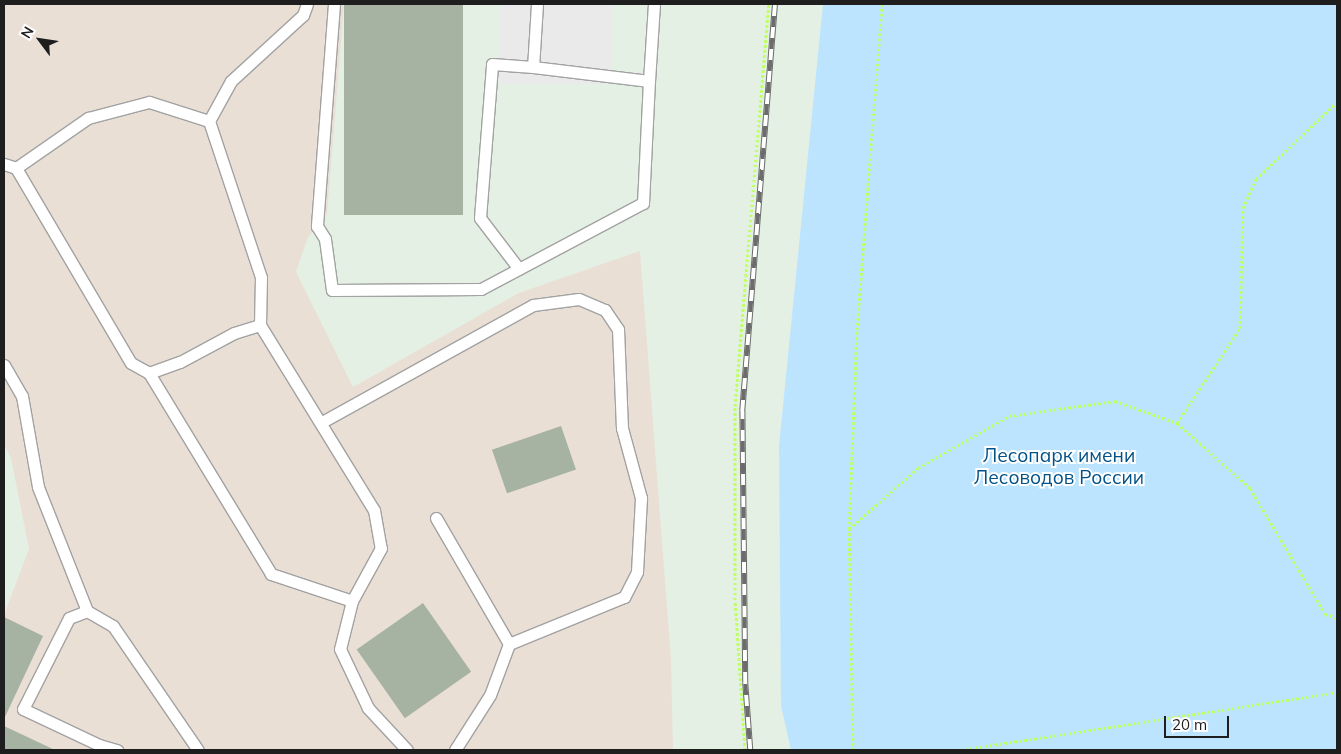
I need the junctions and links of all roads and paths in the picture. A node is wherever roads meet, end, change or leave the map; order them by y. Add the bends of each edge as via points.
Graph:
1 (307, 4) edge
2 (334, 4) edge
3 (537, 4) edge
4 (654, 4) edge
5 (769, 4) edge
6 (882, 4) edge
7 (533, 67) junction
8 (649, 80) junction
9 (1337, 102) edge
10 (209, 121) junction
11 (4, 164) edge
12 (16, 168) junction
13 (519, 269) junction
14 (260, 325) junction
15 (4, 365) edge
16 (149, 374) junction
17 (322, 422) junction
18 (1177, 422) junction
19 (436, 518) dead end
20 (849, 529) junction
21 (352, 601) junction
22 (87, 611) junction
23 (1337, 618) edge
24 (509, 644) junction
25 (1337, 692) edge
26 (101, 747) edge
27 (117, 750) edge
28 (198, 750) edge
29 (407, 750) edge
30 (455, 750) edge
31 (745, 750) edge
32 (853, 750) edge
33 (960, 750) edge

1 - 10 lane via 303,14 231,81
2 - 13 lane via 317,226 325,239 332,290 481,289
3 - 7 lane
4 - 8 lane
5 - 31 path via 735,406 735,600
6 - 20 path via 857,330
7 - 8 lane
7 - 13 lane via 492,64 480,218
8 - 13 lane via 643,203
9 - 18 path via 1256,179 1243,208 1240,328
10 - 12 lane via 149,102 88,118
10 - 14 lane via 237,213 261,277
11 - 12 lane
12 - 16 lane via 131,363
14 - 16 lane via 234,333 180,362
14 - 17 lane
15 - 22 lane via 22,396 38,487
16 - 21 lane via 271,574
17 - 21 lane via 374,510 381,548
17 - 24 lane via 533,305 579,299 604,310 618,329 622,428 641,498 637,572 624,597
18 - 20 path via 1115,401 1008,416 918,468
18 - 23 path via 1250,488 1325,614
19 - 24 lane
20 - 32 path
21 - 29 lane via 340,649 368,708
22 - 26 lane via 68,618 23,709
22 - 28 lane via 113,626
24 - 30 lane via 490,696
25 - 33 path
26 - 27 lane

